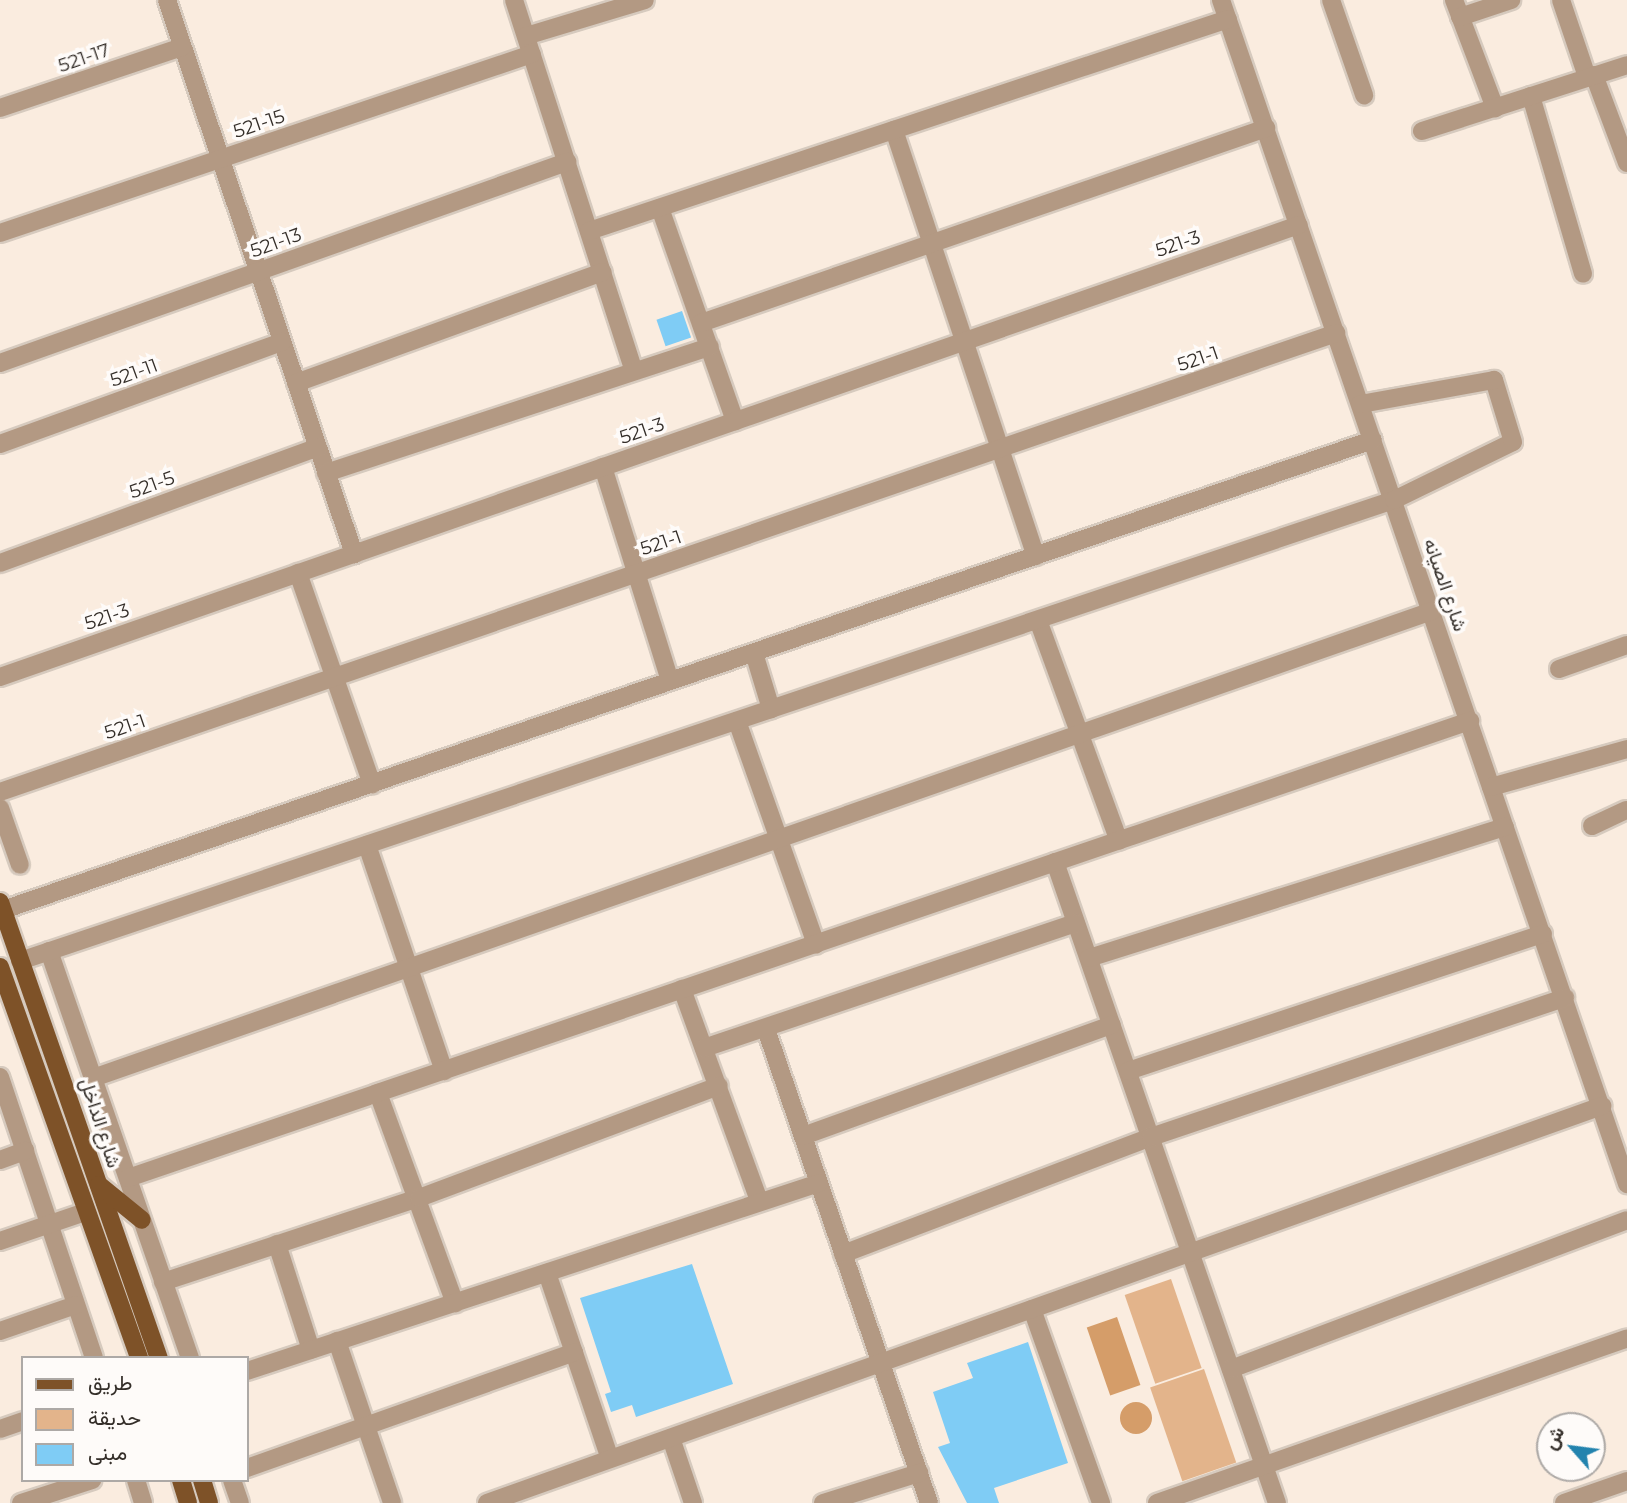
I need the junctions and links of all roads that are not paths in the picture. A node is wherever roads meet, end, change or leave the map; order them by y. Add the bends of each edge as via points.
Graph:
1 (167, 0) edge
2 (514, 0) edge
3 (645, 0) edge
4 (1222, 0) edge
5 (1331, 0) edge
6 (1454, 0) edge
7 (1511, 0) edge
8 (1561, 0) edge
9 (1460, 17) junction
10 (1228, 19) junction
11 (526, 36) junction
12 (182, 47) junction
13 (532, 54) junction
14 (1627, 65) edge
15 (1590, 76) junction
16 (1364, 95) dead end
17 (1531, 96) junction
18 (1495, 107) junction
19 (0, 108) edge
20 (1266, 128) junction
21 (894, 130) junction
22 (1422, 131) dead end
23 (220, 159) junction
24 (567, 162) junction
25 (1627, 163) edge
26 (660, 208) junction
27 (1299, 225) junction
28 (589, 231) junction
29 (0, 233) edge
30 (932, 243) junction
31 (258, 272) junction
32 (602, 272) junction
33 (1583, 274) dead end
34 (701, 323) junction
35 (1336, 333) junction
36 (964, 341) junction
37 (282, 342) junction
38 (710, 347) junction
39 (0, 363) edge
40 (634, 370) junction
41 (296, 383) junction
42 (1360, 404) junction
43 (735, 421) junction
44 (1373, 440) junction
45 (0, 444) edge
46 (317, 447) junction
47 (1000, 449) junction
48 (603, 467) junction
49 (326, 474) junction
50 (1394, 500) junction
51 (354, 554) junction
52 (1035, 556) junction
53 (0, 563) edge
54 (298, 573) junction
55 (637, 573) junction
56 (1432, 611) junction
57 (1038, 620) junction
58 (1627, 645) edge
59 (754, 653) junction
60 (1559, 669) dead end
61 (0, 677) edge
62 (335, 677) junction
63 (670, 681) junction
64 (771, 709) junction
65 (737, 721) junction
66 (1470, 721) junction
67 (1082, 733) junction
68 (1627, 749) edge
69 (372, 784) junction
70 (1492, 787) junction
71 (0, 792) edge
72 (0, 808) edge
73 (1627, 810) edge
74 (1592, 825) dead end
75 (1505, 827) junction
76 (776, 840) junction
77 (1119, 841) junction
78 (367, 845) junction
79 (1055, 862) junction
80 (20, 865) dead end
81 (1, 906) edge
82 (1076, 923) junction
83 (1543, 933) junction
84 (816, 944) junction
85 (49, 951) junction
86 (1089, 958) junction
87 (20, 961) junction
88 (409, 969) junction
89 (1, 973) edge
90 (682, 989) junction
91 (1565, 998) junction
92 (1112, 1025) junction
93 (766, 1029) junction
94 (704, 1048) junction
95 (444, 1071) junction
96 (1128, 1071) junction
97 (0, 1077) edge
98 (93, 1078) junction
99 (719, 1086) junction
100 (378, 1093) junction
101 (1602, 1105) junction
102 (803, 1136) junction
103 (1150, 1138) junction
104 (25, 1151) junction
105 (0, 1160) edge
106 (128, 1178) junction
107 (819, 1183) junction
108 (98, 1184) junction
109 (1627, 1184) edge
110 (419, 1198) junction
111 (759, 1201) junction
112 (85, 1212) junction
113 (142, 1220) junction
114 (1627, 1220) edge
115 (49, 1224) junction
116 (0, 1241) edge
117 (277, 1244) junction
118 (1190, 1252) junction
119 (843, 1254) junction
120 (547, 1273) junction
121 (163, 1282) junction
122 (455, 1303) junction
123 (76, 1305) junction
124 (1031, 1309) junction
125 (0, 1331) edge
126 (1627, 1338) edge
127 (337, 1341) junction
128 (311, 1350) junction
129 (574, 1352) junction
130 (93, 1356) edge
131 (138, 1356) edge
132 (158, 1356) edge
133 (189, 1356) edge
134 (881, 1363) junction
135 (1231, 1369) junction
136 (248, 1371) edge
137 (21, 1422) edge
138 (366, 1426) junction
139 (0, 1429) edge
140 (671, 1438) junction
141 (610, 1459) junction
142 (1264, 1466) junction
143 (248, 1468) edge
144 (919, 1473) junction
145 (1627, 1481) edge
146 (86, 1482) edge
147 (137, 1482) edge
148 (182, 1482) edge
149 (203, 1482) edge
150 (233, 1482) edge
151 (21, 1503) edge
152 (143, 1503) edge
153 (188, 1503) edge
154 (209, 1503) edge
155 (240, 1503) edge
156 (392, 1503) edge
157 (487, 1503) edge
158 (693, 1503) edge
159 (823, 1503) edge
160 (929, 1503) edge
161 (1101, 1503) edge
162 (1157, 1503) edge
163 (1277, 1503) edge
164 (1564, 1503) edge

1 - 12 street
2 - 11 street
3 - 11 street
4 - 10 street, شارع الصيانه
5 - 16 street
6 - 9 street
7 - 9 street
8 - 15 street
9 - 18 street
10 - 20 street, شارع الصيانه
10 - 21 street
11 - 13 street
12 - 19 street, 521-17
12 - 23 street
13 - 23 street, 521-15
13 - 24 street
14 - 15 street
15 - 17 street
15 - 25 street
17 - 18 street
17 - 33 street
18 - 22 street
20 - 27 street, شارع الصيانه
20 - 30 street
21 - 26 street
21 - 30 street
23 - 29 street, 521-15
23 - 31 street
24 - 28 street
24 - 31 street, 521-13
26 - 28 street
26 - 34 street
27 - 35 street, شارع الصيانه
27 - 36 street, 521-3
28 - 32 street
30 - 34 street
30 - 36 street
31 - 37 street
31 - 39 street, 521-13
32 - 40 street
32 - 41 street
34 - 38 street
35 - 42 street, شارع الصيانه
35 - 47 street, 521-1
36 - 43 street, 521-3
36 - 47 street
37 - 41 street
37 - 45 street, 521-11
38 - 40 street
38 - 43 street
40 - 49 street
41 - 46 street
42 - 44 street, شارع الصيانه
42 - 50 street via 1494,380 1513,442
43 - 48 street, 521-3
44 - 50 street, شارع الصيانه
44 - 52 street
46 - 49 street
46 - 53 street, 521-5
47 - 52 street
47 - 55 street, 521-1
48 - 51 street, 521-3
48 - 55 street
49 - 51 street
50 - 56 street, شارع الصيانه
50 - 57 street
51 - 54 street, 521-3
52 - 59 street
54 - 61 street, 521-3
54 - 62 street
55 - 62 street, 521-1
55 - 63 street
56 - 66 street, شارع الصيانه
56 - 67 street
57 - 64 street
57 - 67 street
58 - 60 street
59 - 63 street
59 - 64 street
62 - 69 street
62 - 71 street, 521-1
63 - 69 street
64 - 65 street
65 - 76 street
65 - 78 street
66 - 70 street, شارع الصيانه
66 - 77 street
67 - 76 street
67 - 77 street
68 - 70 street
69 - 81 street
70 - 75 street, شارع الصيانه
72 - 80 street
73 - 74 street
75 - 83 street, شارع الصيانه
75 - 86 street
76 - 84 street
76 - 88 street
77 - 79 street
78 - 85 street
78 - 88 street
79 - 82 street
79 - 84 street
81 - 87 main road, شارع الداخل
82 - 86 street
82 - 93 street
83 - 91 street, شارع الصيانه
83 - 96 street
84 - 90 street
85 - 87 street
85 - 98 street
86 - 92 street
87 - 108 main road, شارع الداخل
88 - 95 street
88 - 98 street
89 - 112 main road
90 - 94 street
90 - 95 street
91 - 101 street, شارع الصيانه
91 - 103 street
92 - 96 street
92 - 102 street
93 - 94 street
93 - 102 street
94 - 99 street
95 - 100 street
96 - 103 street
97 - 104 street
98 - 106 street
99 - 110 street
99 - 111 street
100 - 106 street
100 - 110 street
101 - 109 street, شارع الصيانه
101 - 118 street
102 - 107 street
103 - 118 street
103 - 119 street
104 - 105 street
104 - 115 street
106 - 113 street
107 - 111 street
107 - 119 street
108 - 113 main road
108 - 132 main road, شارع الداخل
110 - 117 street
110 - 122 street
111 - 120 street
112 - 115 street
112 - 131 main road
113 - 121 street
114 - 135 street
115 - 116 street
115 - 123 street
117 - 121 street
117 - 128 street
118 - 124 street
118 - 135 street
119 - 134 street
120 - 122 street
120 - 129 street
121 - 133 street
122 - 127 street
123 - 125 street
123 - 130 street
124 - 134 street
124 - 161 street
126 - 142 street
127 - 128 street
127 - 138 street
128 - 136 street
129 - 138 street
129 - 141 street
134 - 140 street
134 - 144 street
135 - 142 street
137 - 139 street
138 - 143 street
138 - 156 street
140 - 141 street
140 - 158 street
141 - 157 street
142 - 162 street
142 - 163 street
144 - 159 street
144 - 160 street
145 - 164 street
146 - 151 street
147 - 152 street
148 - 153 main road
149 - 154 main road
150 - 155 street

